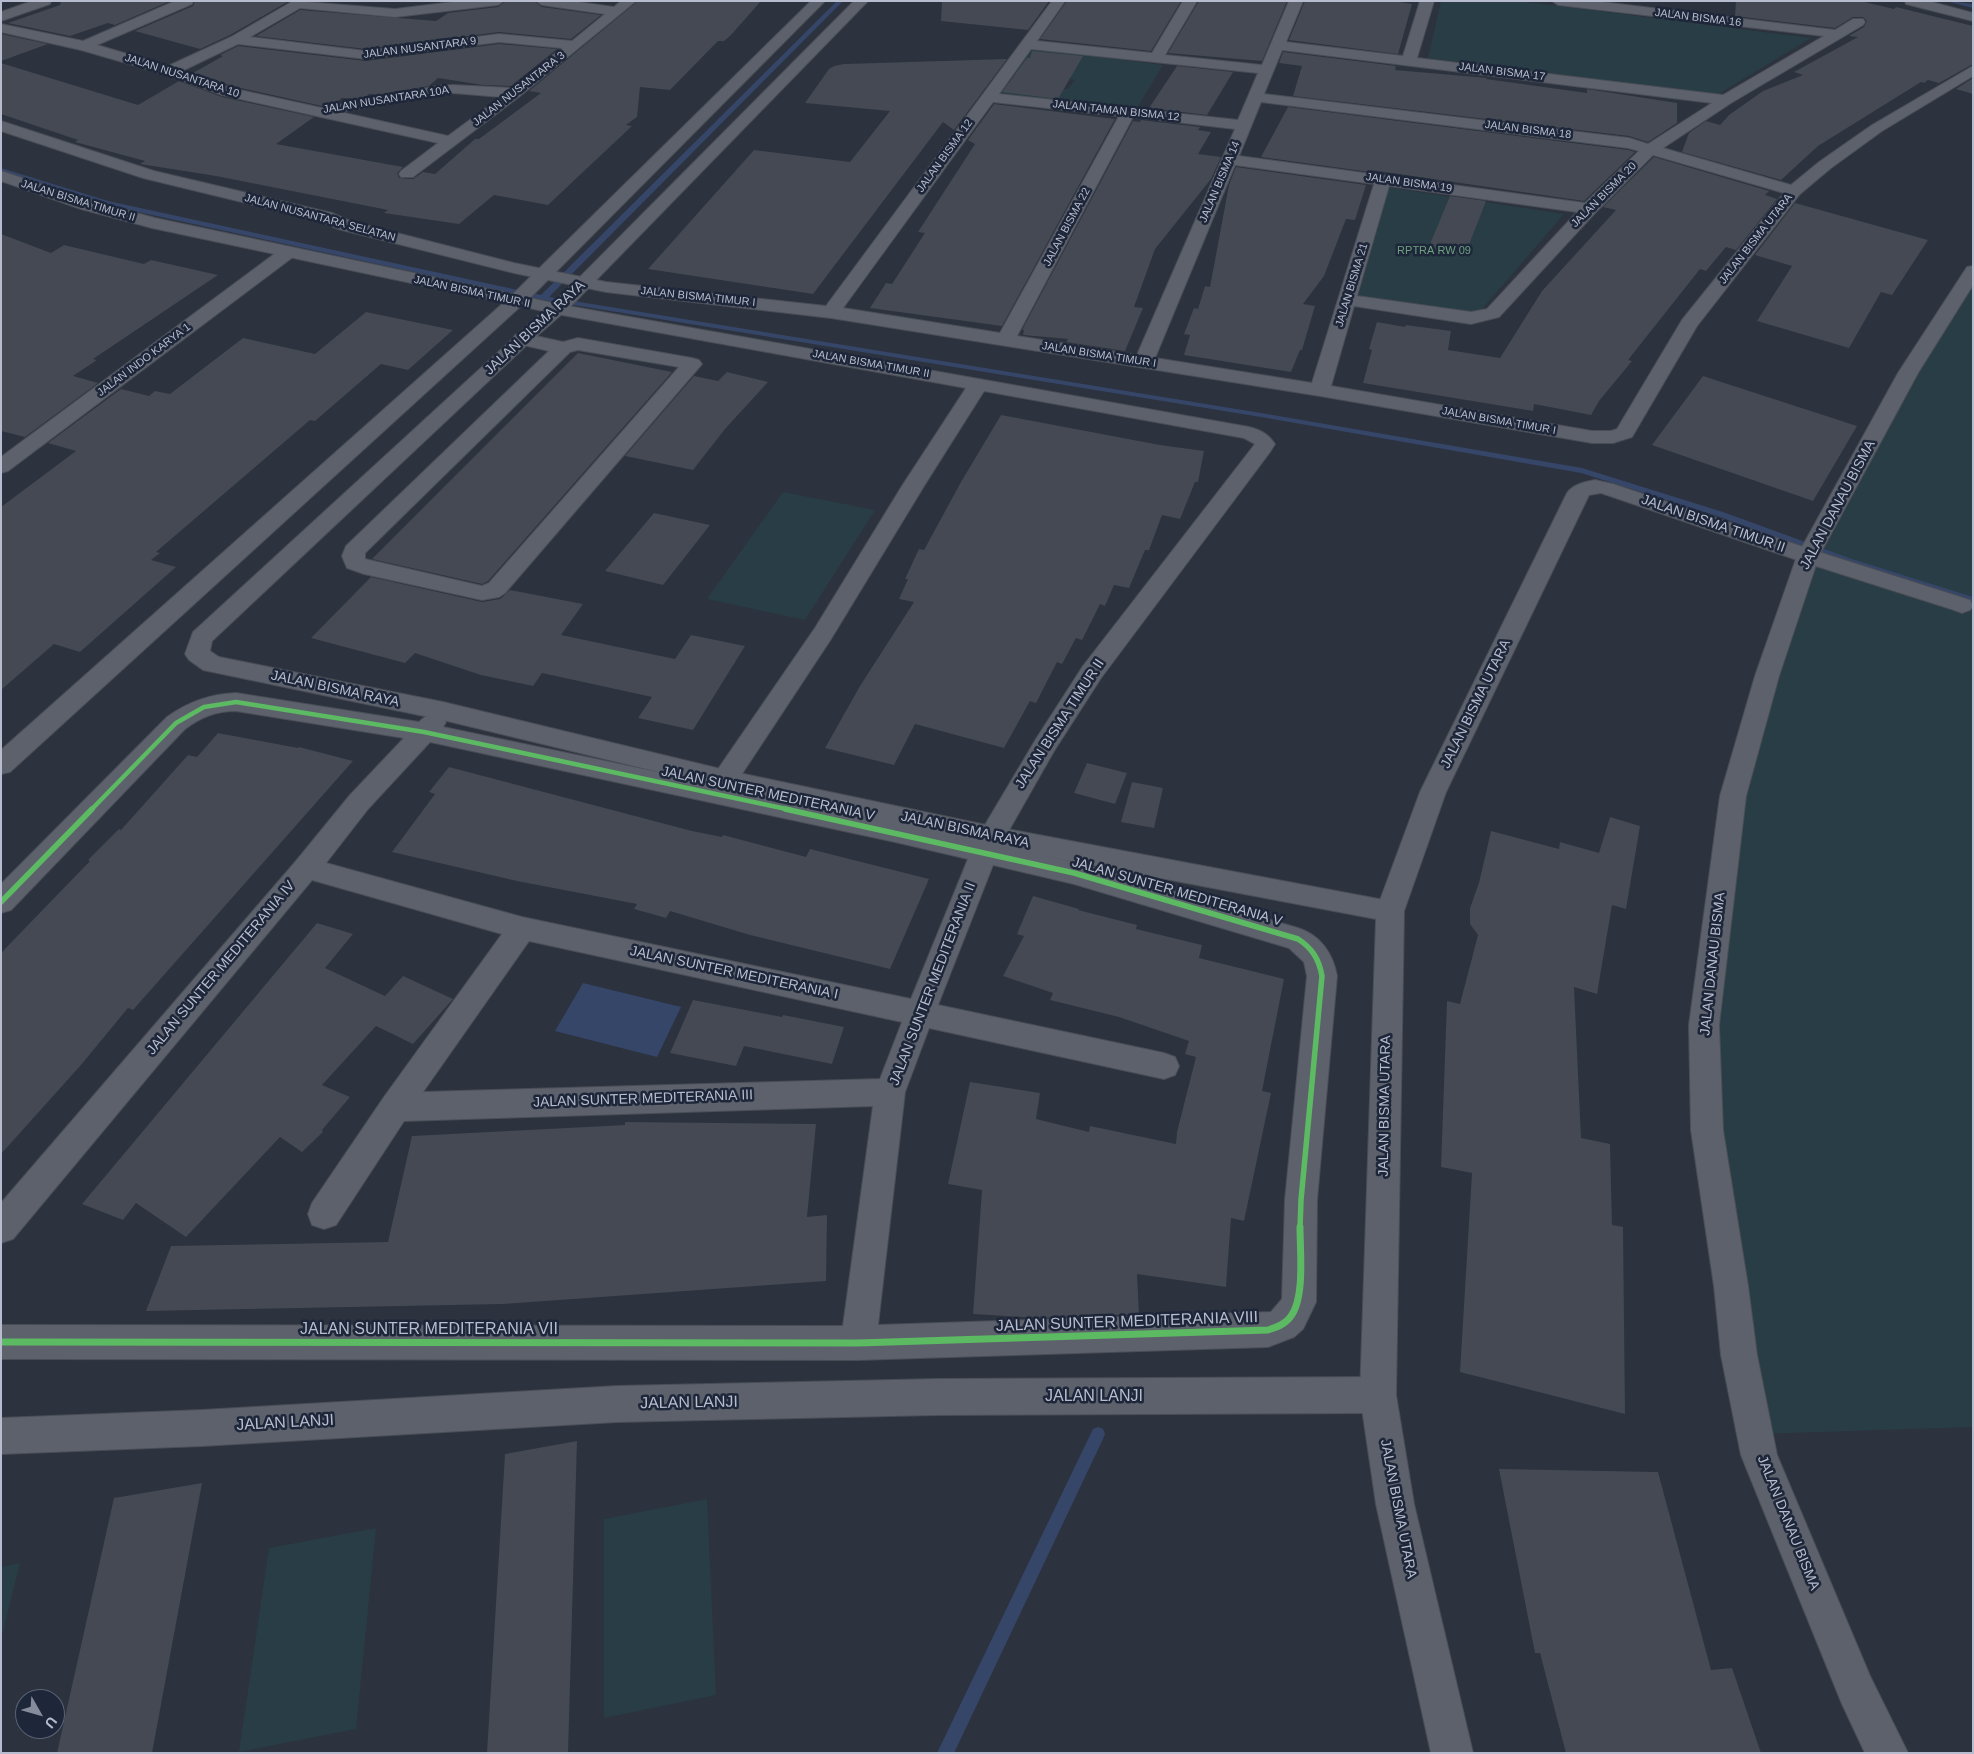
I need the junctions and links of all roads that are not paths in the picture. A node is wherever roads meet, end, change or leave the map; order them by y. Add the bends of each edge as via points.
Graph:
1 (45, 1) edge
2 (187, 1) edge
3 (412, 1) edge
4 (498, 1) edge
5 (542, 1) edge
6 (630, 1) edge
7 (818, 1) edge
8 (862, 1) edge
9 (1059, 1) edge
10 (1190, 1) edge
11 (1296, 1) edge
12 (1427, 1) edge
13 (1558, 1) edge
14 (1911, 1) edge
15 (301, 2) edge
16 (617, 12) junction
17 (395, 13) junction
18 (1, 17) edge
19 (1973, 17) edge
20 (1858, 22) dead end
21 (1, 28) edge
22 (1838, 34) junction
23 (236, 40) junction
24 (1027, 44) junction
25 (1277, 45) junction
26 (84, 46) junction
27 (575, 46) junction
28 (1156, 58) junction
29 (1409, 61) junction
30 (1267, 70) junction
31 (1973, 70) edge
32 (169, 71) junction
33 (515, 93) junction
34 (989, 97) junction
35 (1255, 97) junction
36 (1726, 100) junction
37 (317, 112) junction
38 (1128, 113) junction
39 (1244, 125) junction
40 (1, 126) edge
41 (451, 141) junction
42 (1650, 149) junction
43 (1229, 159) junction
44 (407, 174) dead end
45 (1, 176) edge
46 (1383, 180) junction
47 (1794, 191) junction
48 (1589, 209) junction
49 (287, 253) junction
50 (1973, 271) edge
51 (544, 277) junction
52 (579, 284) junction
53 (518, 300) junction
54 (1348, 300) junction
55 (561, 306) junction
56 (831, 312) junction
57 (716, 337) junction
58 (522, 339) junction
59 (1006, 340) junction
60 (563, 348) junction
61 (1144, 362) junction
62 (692, 364) junction
63 (979, 384) junction
64 (1320, 390) junction
65 (1613, 437) joint
66 (1, 467) edge
67 (1578, 493) joint
68 (1810, 553) junction
69 (1962, 605) dead end
70 (443, 711) junction
71 (424, 732) junction
72 (1, 765) edge
73 (725, 779) junction
74 (988, 844) junction
75 (306, 868) junction
76 (1, 902) edge
77 (1390, 912) junction
78 (522, 928) junction
79 (1312, 950) joint
80 (920, 1012) junction
81 (1164, 1066) dead end
82 (890, 1092) junction
83 (395, 1107) junction
84 (324, 1214) dead end
85 (1, 1228) edge
86 (1, 1342) edge
87 (858, 1343) junction
88 (1378, 1395) junction
89 (1, 1436) edge
90 (1856, 1690) junction
91 (1452, 1753) edge
92 (1887, 1753) edge
93 (1906, 1753) edge

1 - 18 street
2 - 26 street
3 - 17 street
4 - 17 street
5 - 16 street
6 - 16 street, JALAN NUSANTARA 3
7 - 51 street
8 - 52 street, JALAN BISMA RAYA
9 - 24 street, JALAN BISMA 12
10 - 28 street
11 - 25 street, JALAN BISMA 14
12 - 29 street
13 - 22 street, JALAN BISMA 16
14 - 19 street
15 - 17 street
15 - 23 street
16 - 27 street, JALAN NUSANTARA 3
20 - 22 street, JALAN BISMA 20
21 - 26 street, JALAN NUSANTARA 10
22 - 36 street, JALAN BISMA 20
23 - 27 street, JALAN NUSANTARA 9 via 366,55 499,38
23 - 32 street
24 - 28 street
24 - 34 street, JALAN BISMA 12
25 - 29 street, JALAN BISMA 17
25 - 30 street, JALAN BISMA 14
26 - 32 street, JALAN NUSANTARA 10
27 - 33 street, JALAN NUSANTARA 3
28 - 30 street
29 - 36 street, JALAN BISMA 17
30 - 35 street, JALAN BISMA 14
31 - 47 street, JALAN BISMA UTARA via 1877,128
32 - 37 street, JALAN NUSANTARA 10 via 227,92
33 - 37 street, JALAN NUSANTARA 10A via 437,90
33 - 41 street, JALAN NUSANTARA 3
34 - 38 street, JALAN TAMAN BISMA 12
34 - 56 street, JALAN BISMA 12
35 - 39 street, JALAN BISMA 14
35 - 42 street, JALAN BISMA 18 via 1629,143
36 - 42 street, JALAN BISMA 20
37 - 41 street, JALAN NUSANTARA 10
38 - 39 street, JALAN TAMAN BISMA 12
38 - 59 street, JALAN BISMA 22
39 - 43 street, JALAN BISMA 14
40 - 51 street, JALAN NUSANTARA SELATAN via 149,175 326,217 344,225
41 - 44 street, JALAN NUSANTARA 3
42 - 47 street, JALAN BISMA 18
42 - 48 street, JALAN BISMA 20
43 - 46 street, JALAN BISMA 19
43 - 61 street, JALAN BISMA 14
45 - 49 street, JALAN BISMA TIMUR II via 152,223
46 - 48 street, JALAN BISMA 19
46 - 54 street, JALAN BISMA 21
47 - 65 street, JALAN BISMA UTARA via 1689,324 1625,432
48 - 54 street, JALAN BISMA 20 via 1493,313 1486,316 1471,318
49 - 53 street, JALAN BISMA TIMUR II
49 - 66 street, JALAN INDO KARYA 1
50 - 68 street, JALAN DANAU BISMA via 1908,373
51 - 52 street, JALAN NUSANTARA SELATAN
51 - 53 street
52 - 55 street, JALAN BISMA RAYA
52 - 56 street, JALAN BISMA TIMUR I
53 - 55 street, JALAN BISMA TIMUR II
53 - 72 street
54 - 64 street, JALAN BISMA 21
55 - 57 street, JALAN BISMA TIMUR II
55 - 58 street, JALAN BISMA RAYA
56 - 59 street, JALAN BISMA TIMUR I
57 - 62 street
57 - 63 street, JALAN BISMA TIMUR II
58 - 60 street
58 - 70 street, JALAN BISMA RAYA via 201,638 198,654 212,664
59 - 61 street, JALAN BISMA TIMUR I
60 - 62 street via 578,344
60 - 62 street via 354,551 355,563 482,593 494,590
61 - 64 street, JALAN BISMA TIMUR I
63 - 73 street via 823,633
63 - 74 street, JALAN BISMA TIMUR II via 1248,433 1260,438 1264,444 1092,672
64 - 65 street, JALAN BISMA TIMUR I via 1592,437
67 - 68 street, JALAN BISMA TIMUR II via 1595,486 1606,488
67 - 77 street, JALAN BISMA UTARA via 1433,792
68 - 69 street, JALAN BISMA TIMUR II
68 - 90 street, JALAN DANAU BISMA via 1766,676 1733,796 1704,1025 1707,1130 1742,1374 1759,1455
70 - 71 street, JALAN SUNTER MEDITERANIA IV
70 - 73 street, JALAN BISMA RAYA
71 - 74 street, JALAN SUNTER MEDITERANIA V via 895,832
71 - 75 street, JALAN SUNTER MEDITERANIA IV
71 - 76 street, JALAN SUNTER MEDITERANIA V via 236,702 195,710 176,723
73 - 74 street, JALAN BISMA RAYA
74 - 77 street, JALAN BISMA RAYA
74 - 79 street, JALAN SUNTER MEDITERANIA V via 1074,873 1298,939
74 - 80 street, JALAN SUNTER MEDITERANIA II
75 - 78 street, JALAN SUNTER MEDITERANIA I
75 - 85 street, JALAN SUNTER MEDITERANIA IV
77 - 88 street, JALAN BISMA UTARA
78 - 80 street, JALAN SUNTER MEDITERANIA I
78 - 83 street
79 - 87 street, JALAN SUNTER MEDITERANIA VIII via 1322,976 1301,1200 1299,1302 1282,1325 1268,1330
80 - 81 street, JALAN SUNTER MEDITERANIA I
80 - 82 street, JALAN SUNTER MEDITERANIA II
82 - 83 street, JALAN SUNTER MEDITERANIA III
82 - 87 street, JALAN SUNTER MEDITERANIA II
83 - 84 street
86 - 87 street, JALAN SUNTER MEDITERANIA VII
88 - 89 street, JALAN LANJI via 937,1397 616,1404 212,1428
88 - 91 street, JALAN BISMA UTARA via 1395,1504
90 - 92 street, JALAN DANAU BISMA
90 - 93 street, JALAN DANAU BISMA

